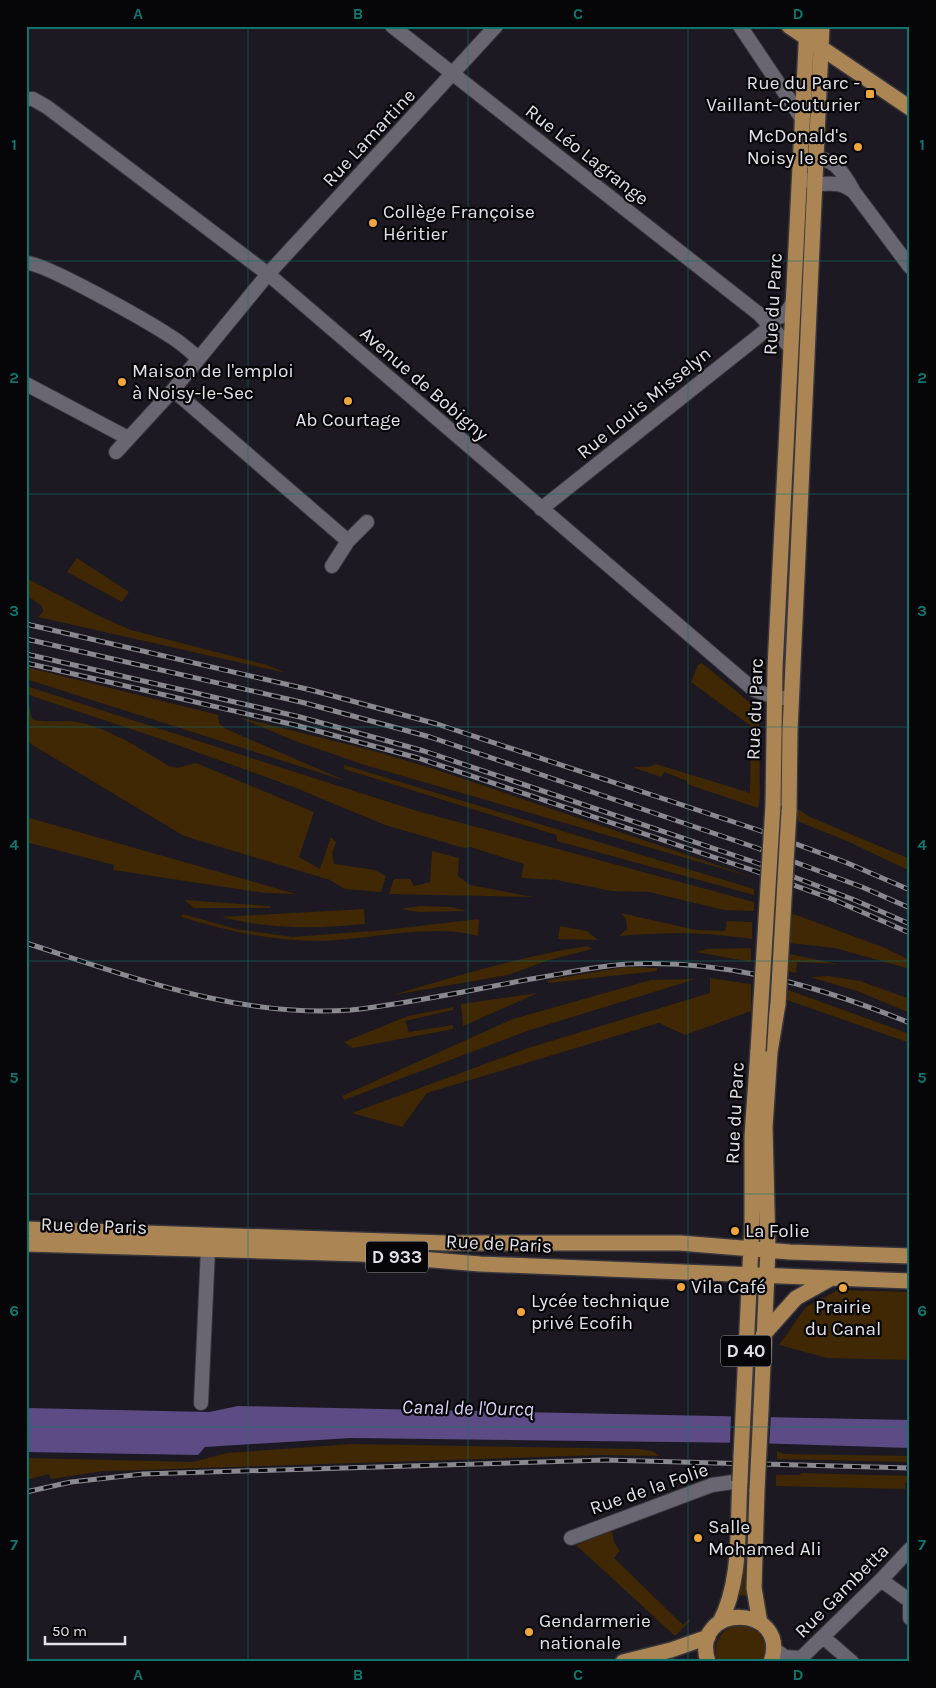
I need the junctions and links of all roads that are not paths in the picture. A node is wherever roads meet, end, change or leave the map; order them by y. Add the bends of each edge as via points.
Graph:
1 (392, 26) edge
2 (496, 26) edge
3 (740, 26) edge
4 (789, 26) edge
5 (822, 26) edge
6 (806, 32) edge
7 (822, 49) junction
8 (453, 75) junction
9 (26, 99) edge
10 (910, 108) edge
11 (801, 117) junction
12 (818, 157) junction
13 (836, 166) junction
14 (799, 171) junction
15 (823, 184) junction
16 (854, 192) junction
17 (26, 263) edge
18 (910, 267) edge
19 (268, 274) junction
20 (793, 302) junction
21 (759, 314) junction
22 (770, 327) junction
23 (791, 348) junction
24 (197, 357) junction
25 (26, 384) edge
26 (173, 390) junction
27 (128, 438) junction
28 (116, 452) dead end
29 (541, 509) junction
30 (366, 522) dead end
31 (348, 541) junction
32 (332, 566) dead end
33 (774, 697) junction
34 (792, 698) junction
35 (764, 1051) junction
36 (26, 1228) edge
37 (26, 1244) edge
38 (750, 1248) junction
39 (208, 1249) junction
40 (768, 1249) junction
41 (910, 1256) edge
42 (750, 1274) junction
43 (766, 1275) junction
44 (833, 1278) junction
45 (910, 1281) edge
46 (762, 1335) junction
47 (201, 1403) dead end
48 (740, 1481) junction
49 (571, 1538) dead end
50 (910, 1549) edge
51 (881, 1580) junction
52 (910, 1602) edge
53 (910, 1618) edge
54 (720, 1622) junction
55 (760, 1623) junction
56 (708, 1637) junction
57 (822, 1637) junction
58 (772, 1655) edge
59 (799, 1660) edge
60 (623, 1662) edge
61 (708, 1662) edge
62 (852, 1662) edge

1 - 8 street, Rue Léo Lagrange
2 - 8 street, Rue Lamartine
3 - 11 street
4 - 6 main road
5 - 7 main road, Rue du Parc / D 40
6 - 7 main road
6 - 11 main road, Rue du Parc / D 40
7 - 10 main road
7 - 12 main road, Rue du Parc / D 40
8 - 19 street, Rue Lamartine
8 - 21 street, Rue Léo Lagrange
9 - 19 street, Avenue de Bobigny via 47,107
11 - 14 main road, Rue du Parc / D 40
12 - 13 street
12 - 14 street via 805,162
12 - 15 main road, Rue du Parc / D 40
13 - 15 street via 837,174
13 - 16 street
14 - 15 street via 805,180
14 - 20 main road, Rue du Parc / D 40
15 - 16 street via 845,185
15 - 34 main road, Rue du Parc / D 40
16 - 18 street
17 - 24 street via 48,269 102,297 170,335
19 - 24 street, Rue Lamartine
19 - 29 street, Avenue de Bobigny
20 - 21 street via 787,313 780,317
20 - 23 main road, Rue du Parc / D 40
21 - 22 street, Rue Léo Lagrange
22 - 23 street, Rue Léo Lagrange
22 - 29 street, Rue Louis Misselyn
23 - 33 main road, Rue du Parc / D 40
24 - 26 street, Rue Lamartine
25 - 27 street
26 - 27 street, Rue Lamartine
26 - 31 street
27 - 28 street, Rue Lamartine
29 - 33 street, Avenue de Bobigny via 754,690
30 - 31 street
31 - 32 street
33 - 34 street, Avenue de Bobigny
33 - 35 main road, Rue du Parc / D 40, bridge
34 - 35 main road, Rue du Parc / D 40, bridge via 778,995
35 - 38 main road, Rue du Parc / D 40 via 752,1136
35 - 40 main road, Rue du Parc / D 40
36 - 38 main road, Rue de Paris / D 933 via 441,1242 610,1242
37 - 39 main road, Rue de Paris / D 933
38 - 40 main road, Rue de Paris / D 933
38 - 42 main road, D 40
39 - 42 main road, Rue de Paris / D 933
39 - 47 street
40 - 41 main road, D 933
40 - 43 main road, D 40
42 - 43 main road, Rue de Paris / D 933
42 - 48 main road, D 40, bridge
43 - 44 main road, Rue de Paris / D 933
43 - 46 main road, D 40
44 - 45 main road, Rue de Paris / D 933
44 - 46 main road via 796,1298
46 - 55 main road, D 40, bridge via 754,1588
48 - 49 street, Rue de la Folie via 712,1485
48 - 54 main road, D 40 via 734,1581
50 - 51 street, Rue Gambetta
51 - 52 street
51 - 57 street, Rue Gambetta
52 - 53 street
54 - 55 main road via 743,1616
54 - 56 main road
55 - 58 main road via 770,1634
56 - 60 main road
56 - 61 main road
57 - 59 street, Rue Gambetta
57 - 62 street
58 - 59 street

